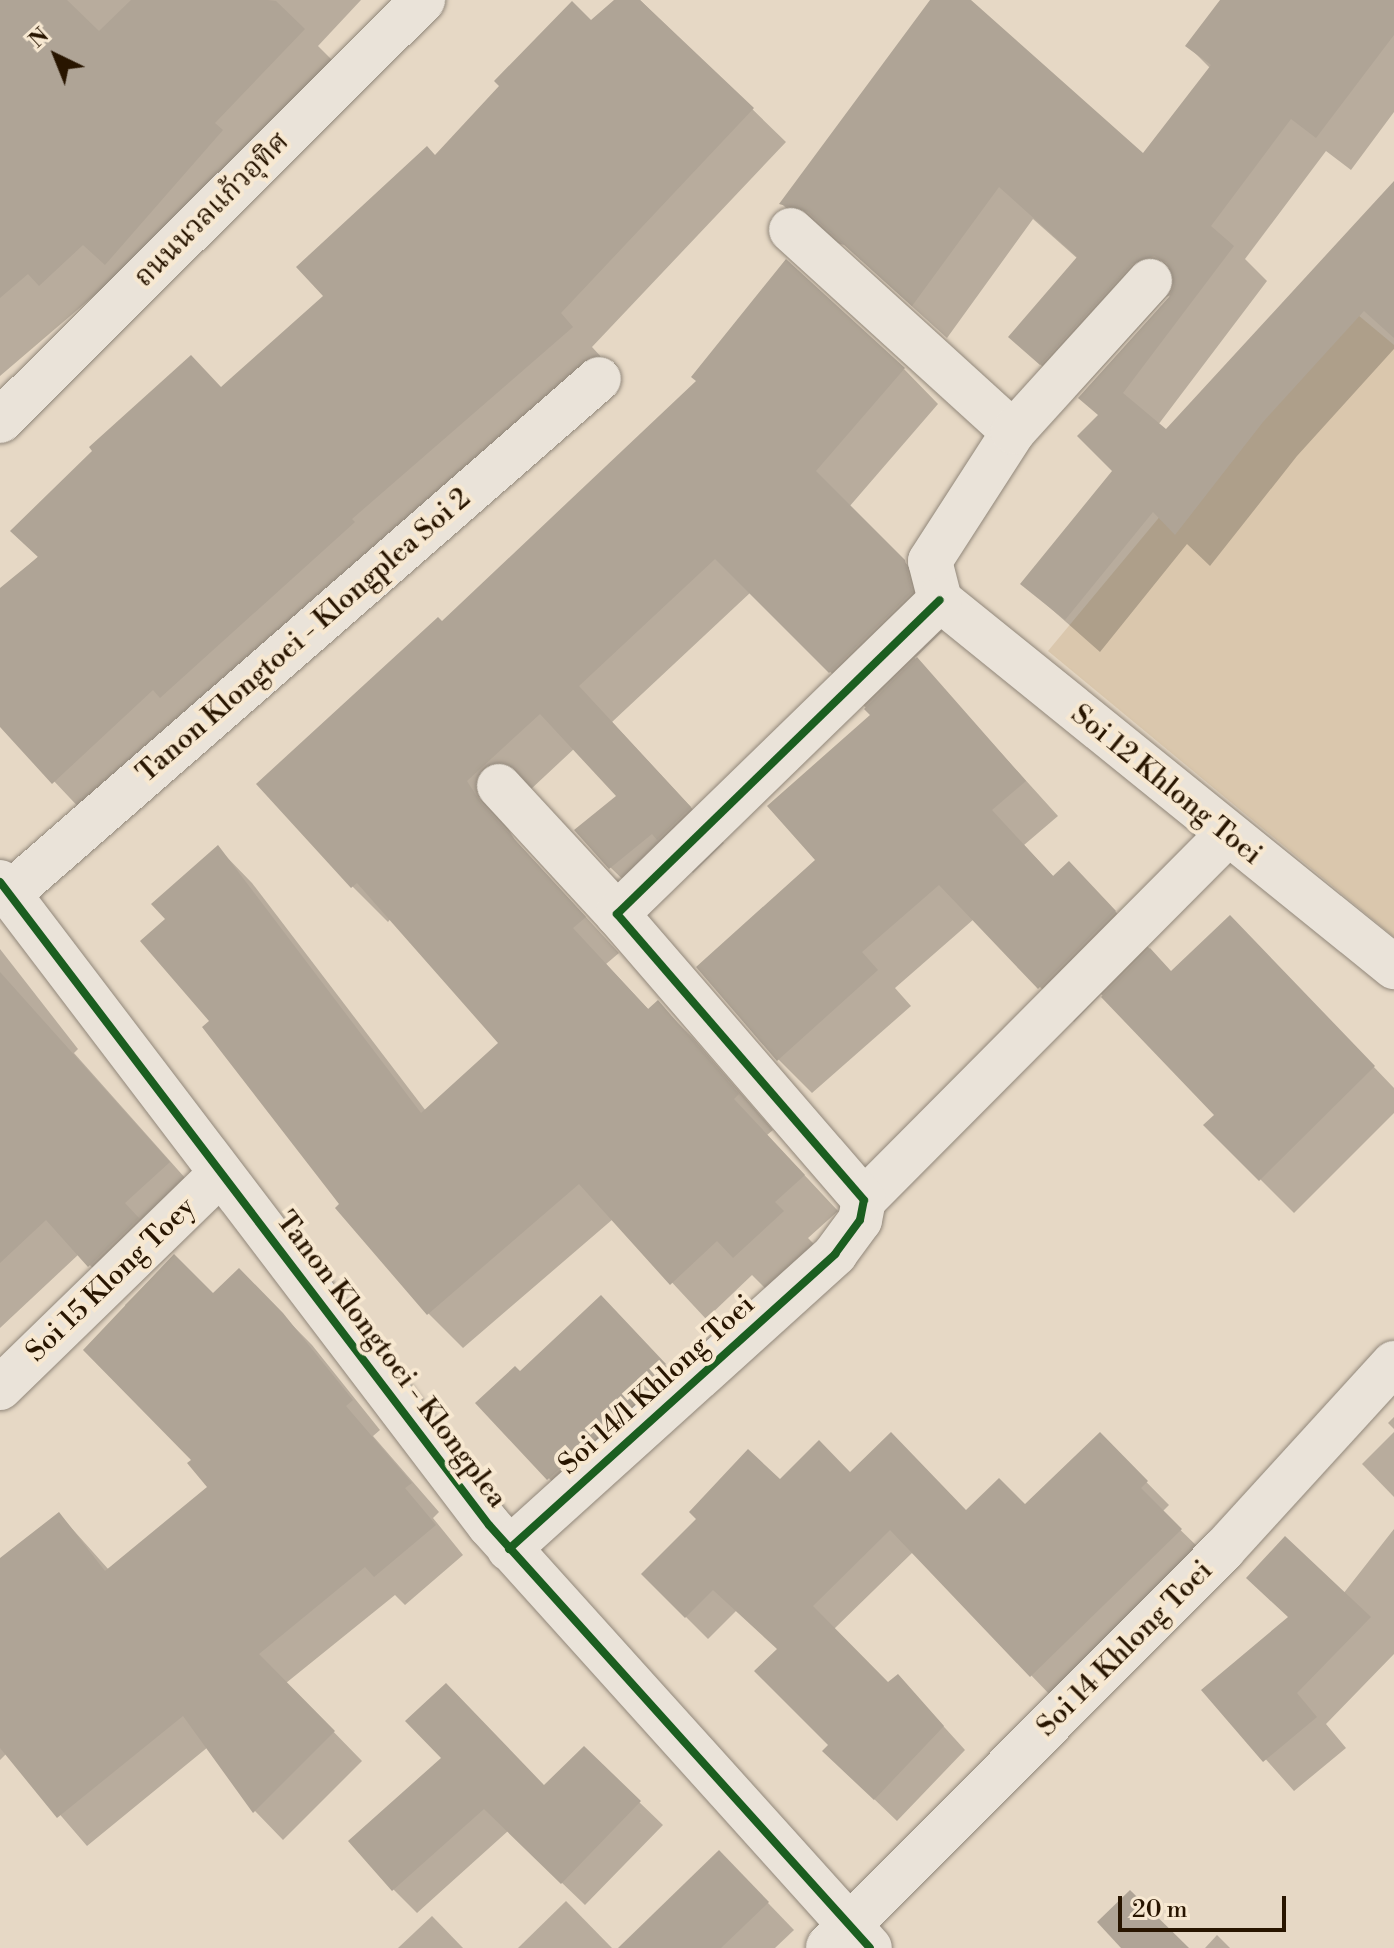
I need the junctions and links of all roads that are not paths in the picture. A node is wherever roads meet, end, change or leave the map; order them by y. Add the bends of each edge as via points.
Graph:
1 (423, 0) edge
2 (791, 230) dead end
3 (1150, 281) dead end
4 (599, 379) dead end
5 (0, 421) edge
6 (1013, 432) junction
7 (940, 600) junction
8 (499, 786) dead end
9 (1226, 836) junction
10 (5, 888) edge
11 (617, 914) junction
12 (1394, 967) edge
13 (221, 1173) junction
14 (864, 1200) junction
15 (1394, 1363) edge
16 (0, 1388) edge
17 (509, 1549) junction
18 (848, 1942) edge

1 - 5 street, ถนนนวลแก้วอุทิศ
2 - 6 street
3 - 6 street
4 - 10 street, Tanon Klongtoei - Klongplea Soi 2
6 - 7 street via 930,561
7 - 9 street, Soi 12 Khlong Toei
7 - 11 street
8 - 11 street
9 - 12 street, Soi 12 Khlong Toei
9 - 14 street
10 - 13 street, Tanon Klongtoei - Klongplea
11 - 14 street
13 - 16 street, Soi 15 Klong Toey
13 - 17 street, Tanon Klongtoei - Klongplea
14 - 17 street, Soi 14/1 Khlong Toei via 860,1220 835,1254
15 - 18 street, Soi 14 Khlong Toei
17 - 18 street, Tanon Klongtoei - Klongplea

